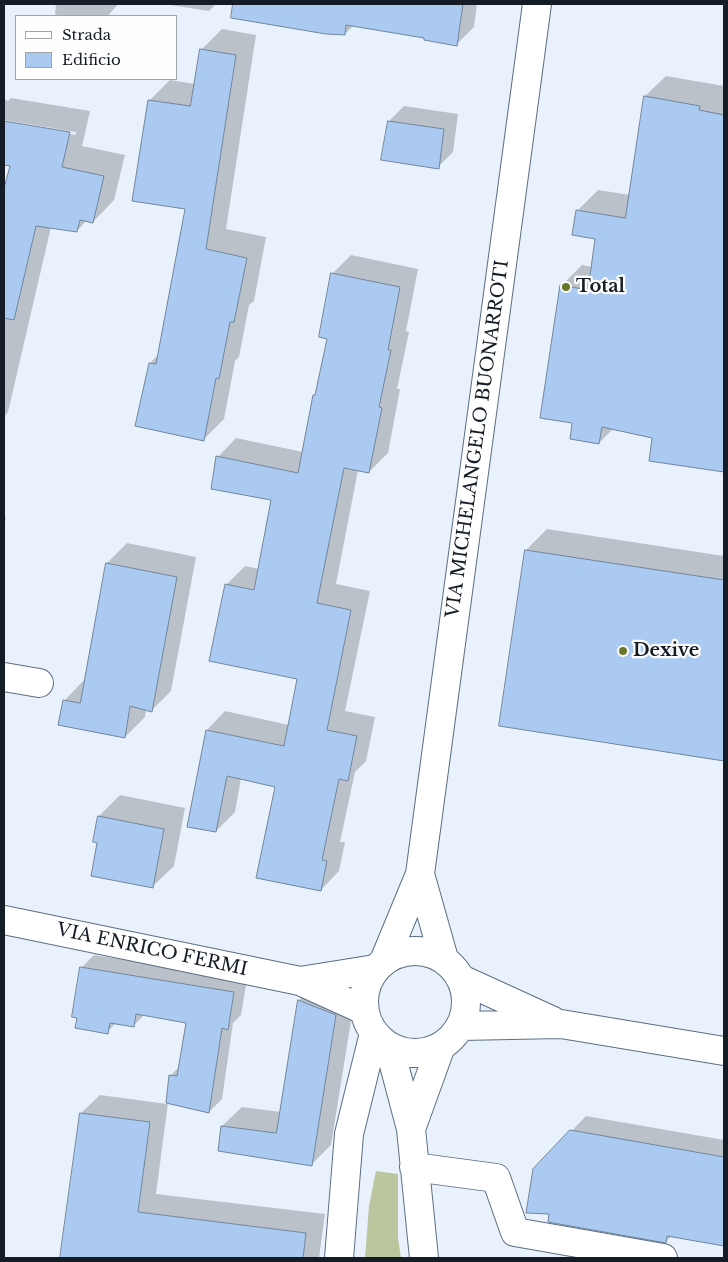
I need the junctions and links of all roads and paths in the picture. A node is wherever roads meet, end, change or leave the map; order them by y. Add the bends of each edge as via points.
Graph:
1 (537, 4) edge
2 (4, 677) edge
3 (39, 684) dead end
4 (420, 874) junction
5 (4, 920) edge
6 (379, 965) junction
7 (453, 969) junction
8 (300, 981) junction
9 (561, 1024) junction
10 (461, 1026) junction
11 (376, 1030) junction
12 (441, 1046) junction
13 (724, 1050) edge
14 (410, 1129) junction
15 (414, 1167) junction
16 (338, 1258) edge
17 (424, 1258) edge
18 (663, 1258) edge

1 - 4 street, VIA MICHELANGELO BUONARROTI
2 - 3 street
4 - 6 street, VIA MICHELANGELO BUONARROTI
4 - 7 street, VIA MICHELANGELO BUONARROTI
5 - 8 street, VIA ENRICO FERMI
6 - 7 street via 414,950
6 - 8 street, VIA ENRICO FERMI
6 - 11 street via 365,988
7 - 9 street
7 - 10 street via 467,1003
8 - 11 street, VIA ENRICO FERMI
9 - 10 street
9 - 13 street
10 - 12 street
11 - 12 street via 415,1054
11 - 14 street
11 - 16 street via 349,1134
12 - 14 street
14 - 15 street
15 - 17 street
15 - 18 street via 496,1178 515,1232

